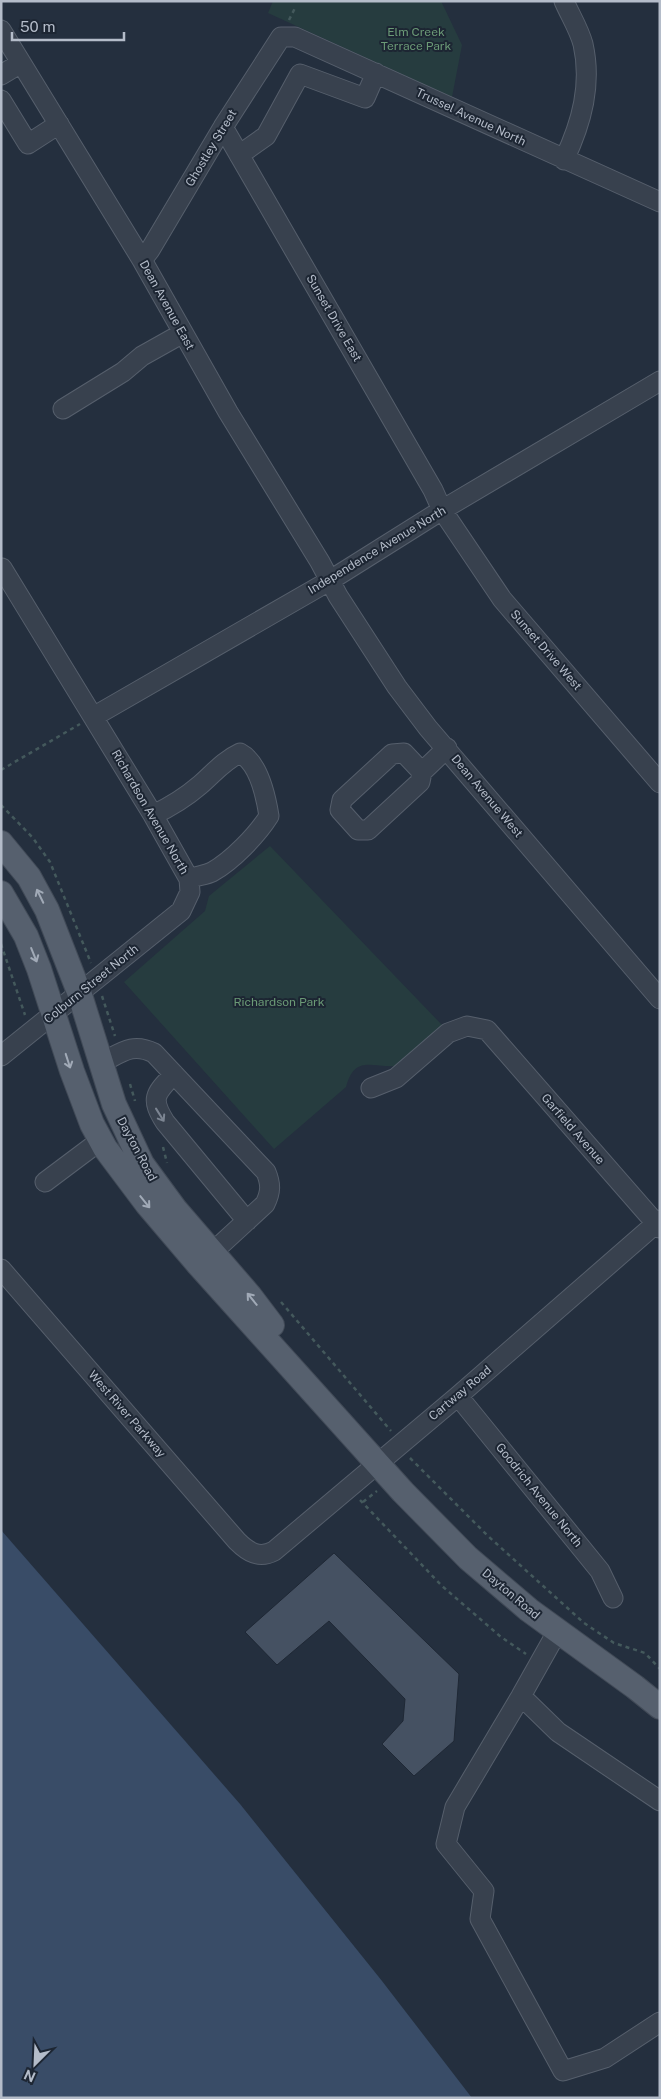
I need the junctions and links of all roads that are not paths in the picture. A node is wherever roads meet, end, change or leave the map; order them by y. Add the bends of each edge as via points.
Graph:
1 (564, 1) edge
2 (1, 30) edge
3 (282, 37) joint
4 (21, 63) junction
5 (376, 73) junction
6 (1, 75) edge
7 (1, 100) edge
8 (59, 124) junction
9 (223, 128) junction
10 (240, 155) junction
11 (564, 160) junction
12 (660, 202) edge
13 (142, 260) junction
14 (183, 333) junction
15 (660, 381) edge
16 (63, 409) dead end
17 (442, 510) junction
18 (2, 568) dead end
19 (329, 581) junction
20 (93, 717) junction
21 (447, 748) junction
22 (422, 772) dead end
23 (660, 783) edge
24 (153, 815) junction
25 (1, 843) edge
26 (189, 879) junction
27 (1, 893) edge
28 (181, 911) joint
29 (79, 992) junction
30 (660, 999) edge
31 (53, 1014) junction
32 (4, 1048) edge
33 (101, 1063) junction
34 (174, 1074) junction
35 (371, 1088) dead end
36 (100, 1140) junction
37 (45, 1182) dead end
38 (247, 1221) junction
39 (658, 1224) edge
40 (205, 1259) junction
41 (1, 1269) edge
42 (458, 1396) junction
43 (378, 1463) junction
44 (255, 1554) joint
45 (613, 1598) dead end
46 (557, 1632) junction
47 (521, 1696) junction
48 (660, 1707) edge
49 (660, 1802) edge
50 (660, 2022) edge

1 - 11 street via 582,42 588,76 576,135
2 - 4 street, Dean Avenue East
3 - 5 street, Trussel Avenue North via 295,37
3 - 9 street, Ghostley Street
4 - 6 street
4 - 8 street, Dean Avenue East
5 - 10 street via 365,98 300,74 266,136
5 - 11 street, Trussel Avenue North
7 - 8 street via 28,144
8 - 13 street, Dean Avenue East
9 - 10 street, Sunset Drive East
9 - 13 street, Ghostley Street
10 - 17 street, Sunset Drive East
11 - 12 street, Trussel Avenue North
13 - 14 street, Dean Avenue East
14 - 16 street via 142,356 123,372
14 - 19 street, Dean Avenue East
15 - 17 street, Independence Avenue North
17 - 19 street, Independence Avenue North
17 - 23 street, Sunset Drive West via 502,599
18 - 20 street, Richardson Avenue North
19 - 20 street, Independence Avenue North
19 - 21 street, Dean Avenue West via 397,687
20 - 24 street, Richardson Avenue North
21 - 22 street
21 - 30 street, Dean Avenue West
24 - 26 street, Richardson Avenue North
24 - 26 street via 166,809 227,759 240,753 263,784 269,816 262,828 211,873
29 -> 25 main road, Dayton Road via 39,892
26 - 28 street, Richardson Avenue North via 190,892
27 -> 31 main road, Dayton Road via 26,936
28 - 29 street, Colburn Street North
29 - 31 street, Colburn Street North
29 - 33 main road, Dayton Road
31 - 32 street, Colburn Street North via 33,1031
31 -> 36 main road, Dayton Road via 78,1089
33 - 34 street via 130,1048 143,1048 154,1053
33 - 40 main road, Dayton Road via 114,1104 142,1164
34 -> 38 street via 160,1088 155,1099 156,1108
34 - 38 street via 266,1172 271,1183 270,1195
35 - 39 street, Garfield Avenue via 396,1078 448,1033 467,1026 487,1030
36 - 37 street
36 -> 40 main road, Dayton Road via 123,1173
38 - 40 street
39 - 42 street, Cartway Road
40 - 43 main road, Dayton Road
41 - 44 street, West River Parkway via 237,1541
42 - 43 street, Cartway Road
42 - 45 street, Goodrich Avenue North via 600,1571
43 - 44 street, Cartway Road via 274,1550
43 - 46 main road, Dayton Road via 468,1558
46 - 47 street
46 - 48 main road, Dayton Road
47 - 49 street via 558,1732
47 - 50 street via 455,1807 446,1844 484,1891 480,1919 563,2071 605,2058

